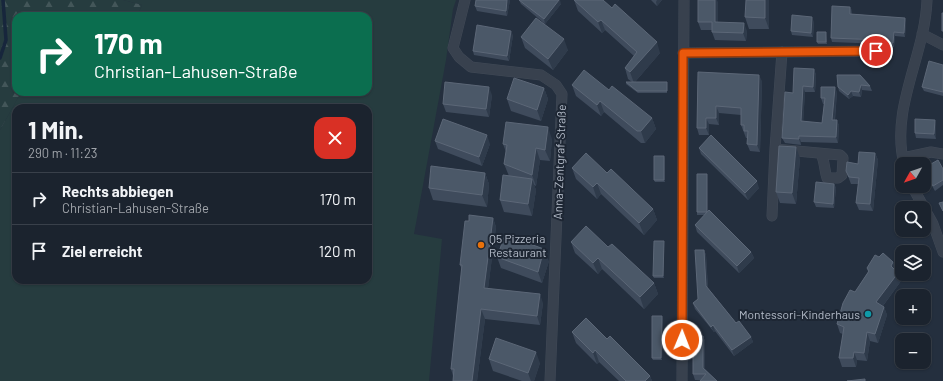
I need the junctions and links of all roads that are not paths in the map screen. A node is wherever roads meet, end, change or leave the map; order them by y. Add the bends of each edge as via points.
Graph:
1 (465, 0) edge
2 (684, 0) edge
3 (928, 0) edge
4 (922, 34) junction
5 (943, 45) edge
6 (876, 51) dead end
7 (782, 52) junction
8 (683, 53) junction
9 (775, 149) junction
10 (821, 154) dead end
11 (943, 154) edge
12 (903, 157) edge
13 (916, 157) edge
14 (916, 193) edge
15 (772, 216) dead end
16 (943, 252) edge
17 (550, 381) edge
18 (682, 381) edge

1 - 17 street, Anna-Zentgraf-Straße via 453,48 459,56 471,67 541,75 556,85 562,94
2 - 8 street
3 - 4 street
4 - 5 street
4 - 12 street via 902,113 900,135
6 - 7 street
7 - 8 street
7 - 9 street
8 - 18 street
9 - 10 street
9 - 15 street
11 - 13 street via 930,152
14 - 16 street via 933,224

